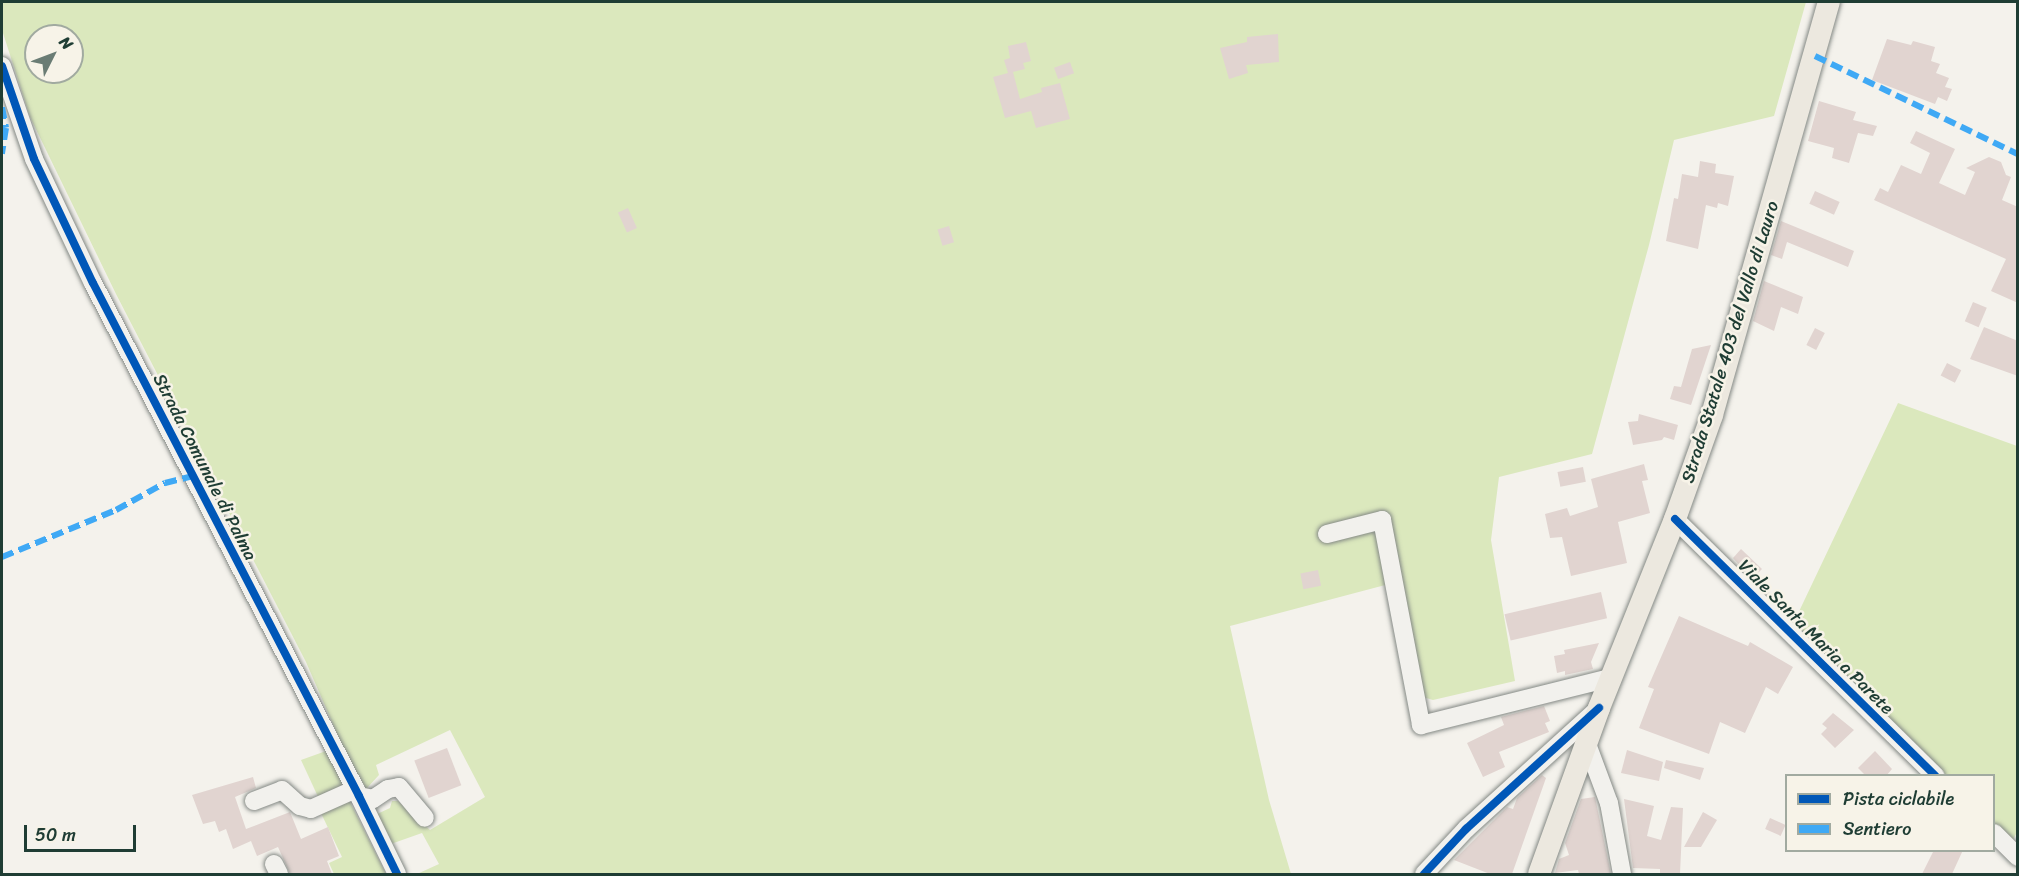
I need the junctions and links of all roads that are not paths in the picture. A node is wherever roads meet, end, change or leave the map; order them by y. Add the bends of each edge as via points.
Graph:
1 (1829, 2) edge
2 (2, 66) edge
3 (1675, 519) junction
4 (1327, 534) dead end
5 (1610, 678) junction
6 (1599, 708) junction
7 (1587, 744) junction
8 (1934, 774) edge
9 (357, 793) junction
10 (254, 801) dead end
11 (425, 818) dead end
12 (1995, 834) edge
13 (2018, 857) edge
14 (397, 874) edge
15 (1424, 874) edge
16 (1539, 874) edge
17 (1622, 874) edge

1 - 3 main road, Strada Statale 403 del Vallo di Lauro via 1712,415
2 - 9 street, Strada Comunale di Palma via 34,159 93,283
3 - 5 main road, Strada Statale 403 del Vallo di Lauro
3 - 8 street, Viale Santa Maria a Parete
4 - 5 street via 1382,520 1421,725
5 - 6 main road, Strada Statale 403 del Vallo di Lauro
6 - 7 main road, Strada Statale 403 del Vallo di Lauro
6 - 15 street via 1474,821
7 - 16 main road, Strada Statale 403 del Vallo di Lauro
7 - 17 street via 1609,803
9 - 10 street via 311,808 300,806 282,790
9 - 11 street via 373,799 399,787
9 - 14 street, Strada Comunale di Palma
12 - 13 street

